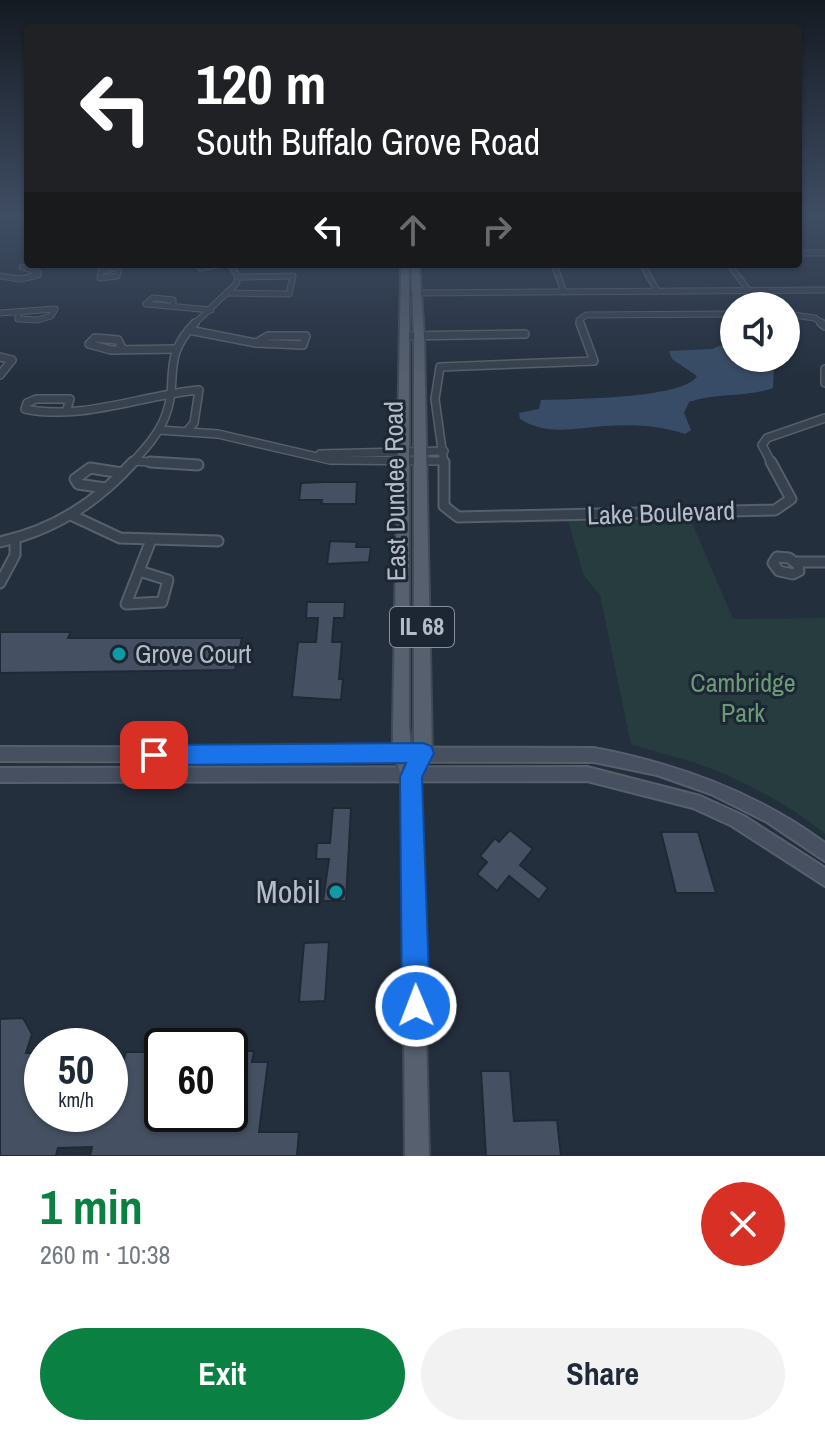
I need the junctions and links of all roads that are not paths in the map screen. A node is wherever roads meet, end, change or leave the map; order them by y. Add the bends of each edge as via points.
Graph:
1 (32, 269) edge
2 (233, 269) edge
3 (406, 269) edge
4 (414, 269) edge
5 (556, 269) edge
6 (645, 269) edge
7 (733, 269) edge
8 (275, 276) junction
9 (1, 277) edge
10 (238, 277) junction
11 (825, 290) edge
12 (657, 291) junction
13 (749, 291) junction
14 (564, 292) junction
15 (229, 293) junction
16 (410, 293) junction
17 (272, 294) junction
18 (173, 305) dead end
19 (211, 310) junction
20 (0, 313) edge
21 (18, 314) junction
22 (720, 314) edge
23 (800, 316) edge
24 (825, 326) edge
25 (189, 330) junction
26 (525, 334) dead end
27 (405, 336) junction
28 (419, 336) junction
29 (256, 343) junction
30 (122, 348) dead end
31 (176, 349) junction
32 (0, 357) edge
33 (825, 369) edge
34 (0, 375) edge
35 (825, 383) edge
36 (170, 392) junction
37 (66, 412) junction
38 (825, 418) edge
39 (159, 430) junction
40 (187, 431) junction
41 (444, 456) junction
42 (413, 457) junction
43 (134, 461) junction
44 (198, 465) dead end
45 (122, 473) junction
46 (105, 488) junction
47 (71, 515) junction
48 (15, 539) junction
49 (151, 540) junction
50 (218, 541) dead end
51 (0, 542) edge
52 (796, 562) dead end
53 (825, 562) edge
54 (139, 571) junction
55 (1, 578) edge
56 (402, 753) junction
57 (423, 753) junction
58 (0, 754) edge
59 (0, 775) edge
60 (411, 777) junction
61 (825, 853) edge
62 (825, 878) edge
63 (417, 1156) edge

1 - 9 street via 38,275
2 - 10 street
3 - 16 main road, East Dundee Road / IL 68
4 - 16 main road, East Dundee Road / IL 68
5 - 14 street
6 - 12 street
7 - 13 street
8 - 10 street
8 - 17 street
8 - 17 street via 293,276 289,294
10 - 15 street
11 - 13 street
12 - 13 street
12 - 14 street
14 - 16 street
15 - 17 street
15 - 19 street
16 - 27 main road, East Dundee Road / IL 68
16 - 28 main road, East Dundee Road / IL 68
18 - 19 street
19 - 25 street
20 - 21 street
21 - 21 street via 18,319 45,318 55,309
22 - 41 street, Lake Boulevard via 586,315 579,320 594,361 440,367 435,399
23 - 24 street
25 - 29 street
25 - 31 street
26 - 28 street
27 - 28 street
27 - 42 main road, East Dundee Road / IL 68
28 - 42 main road, East Dundee Road / IL 68
29 - 29 street via 303,345 306,336 268,336
30 - 31 street
31 - 36 street via 169,368
32 - 34 street via 12,360
33 - 35 street
36 - 37 street
36 - 39 street
36 - 40 street via 199,390 194,423
37 - 37 street via 70,399 36,399 25,409
38 - 41 street, Lake Boulevard via 767,438 762,445 791,499 775,510 458,517 444,506
39 - 40 street
39 - 43 street
40 - 42 street via 330,460
41 - 42 street
42 - 56 main road, East Dundee Road / IL 68
42 - 57 main road, East Dundee Road / IL 68
43 - 44 street
43 - 45 street
45 - 46 street
45 - 46 street via 93,467 75,479
46 - 47 street
47 - 48 street
47 - 49 street via 120,538
48 - 51 street
48 - 55 street via 15,555
49 - 50 street
49 - 54 street
52 - 53 street
54 - 54 street via 126,604 162,602 168,580
56 - 57 main road
56 - 58 main road
56 - 60 main road, East Dundee Road / IL 68
57 - 60 main road, East Dundee Road / IL 68
57 - 61 main road via 594,755 638,762 752,804
59 - 60 main road
60 - 62 main road via 587,774 639,785 695,801 738,821
60 - 63 main road, IL 68

